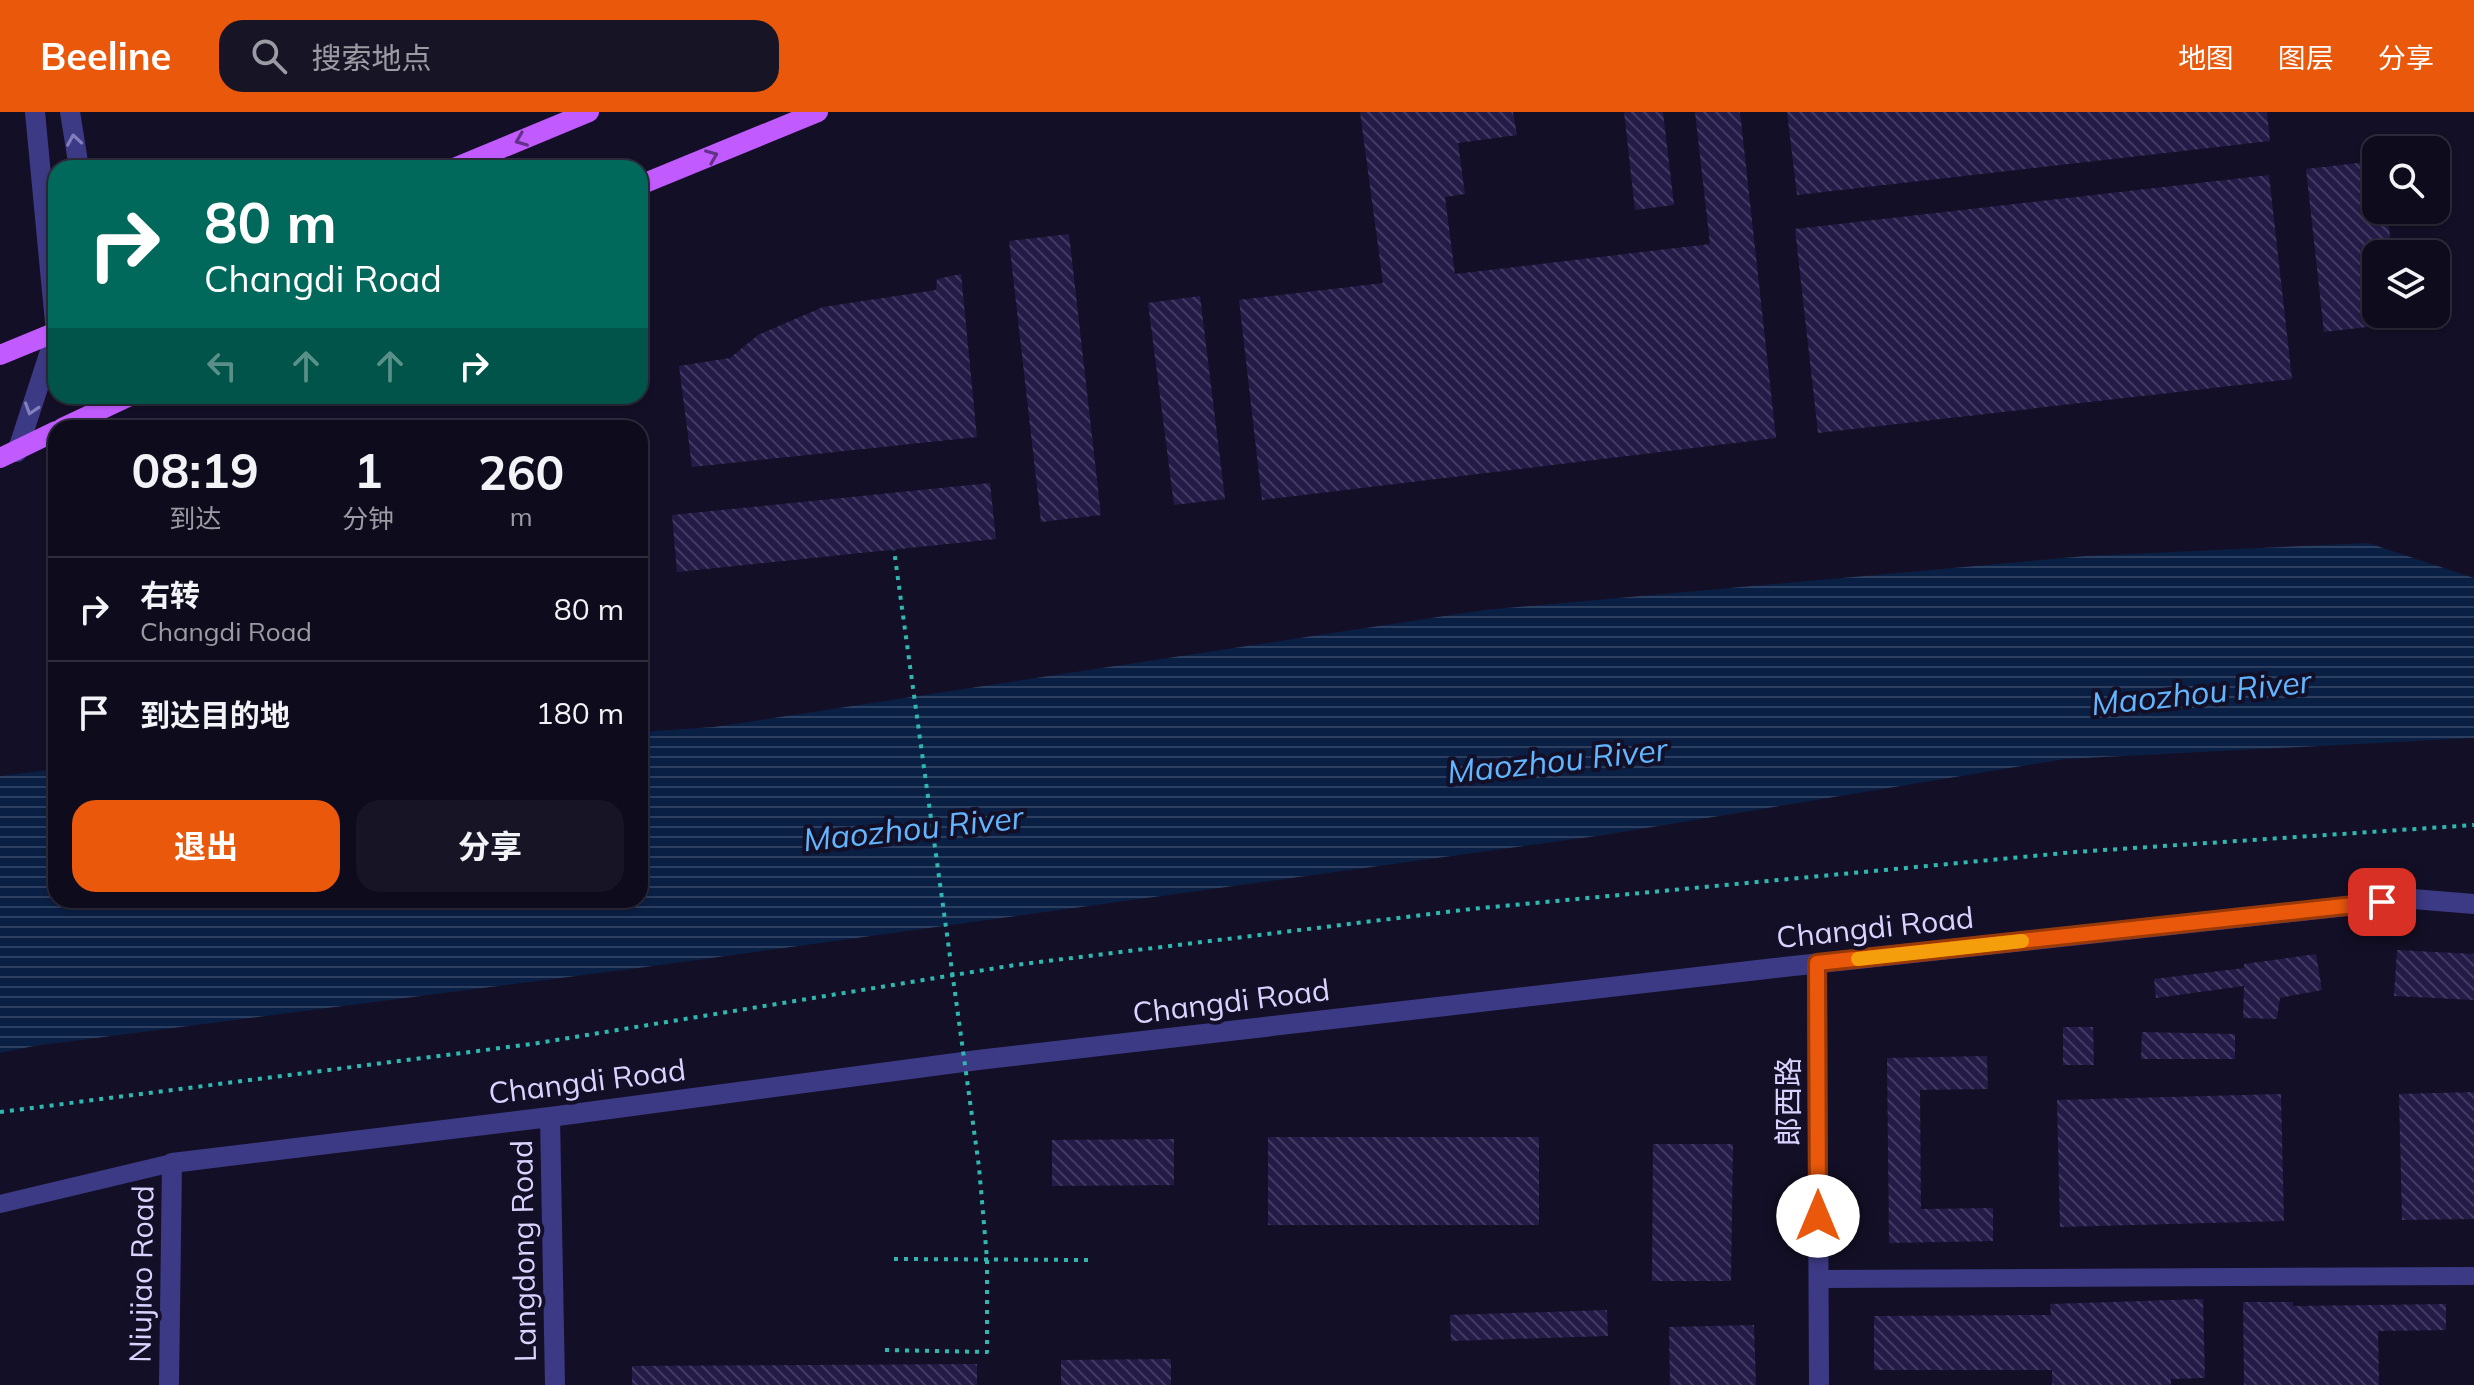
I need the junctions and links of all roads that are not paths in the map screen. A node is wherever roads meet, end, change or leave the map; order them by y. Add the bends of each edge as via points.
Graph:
1 (35, 112) edge
2 (70, 112) edge
3 (589, 112) edge
4 (818, 112) edge
5 (78, 160) edge
6 (473, 160) edge
7 (648, 182) edge
8 (48, 248) edge
9 (48, 335) edge
10 (48, 352) edge
11 (0, 355) edge
12 (94, 404) edge
13 (73, 420) edge
14 (48, 435) edge
15 (8, 455) edge
16 (2474, 904) edge
17 (1817, 963) junction
18 (550, 1117) junction
19 (172, 1163) junction
20 (0, 1204) edge
21 (2474, 1276) edge
22 (1818, 1279) junction
23 (169, 1385) edge
24 (555, 1385) edge
25 (1819, 1385) edge

1 - 8 street
5 -> 2 street
3 -> 6 main road
7 -> 4 main road
9 - 11 main road
10 -> 15 street
12 - 13 main road
14 - 15 main road
16 - 17 street, Changdi Road via 2413,899
17 - 18 street, Changdi Road via 978,1060
17 - 22 street, 郎西路
18 - 19 street, Changdi Road
18 - 24 street, Langdong Road
19 - 20 street, Changdi Road
19 - 23 street, Niujiao Road
21 - 22 street
22 - 25 street, 郎西路

